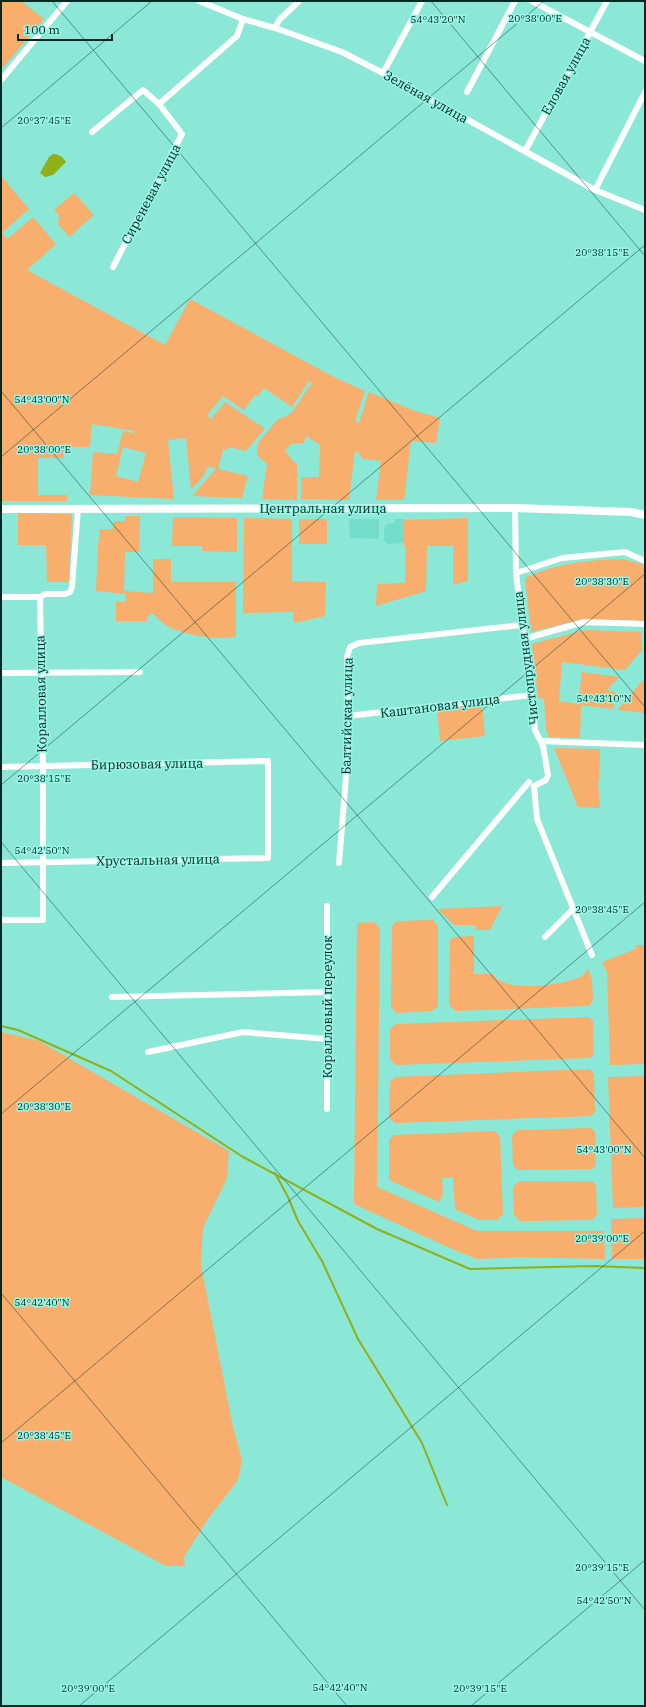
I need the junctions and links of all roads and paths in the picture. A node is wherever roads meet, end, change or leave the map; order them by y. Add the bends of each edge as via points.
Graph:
1 (67, 1) edge
2 (199, 1) edge
3 (299, 1) edge
4 (422, 1) edge
5 (515, 1) edge
6 (532, 1) edge
7 (607, 1) edge
8 (243, 19) junction
9 (275, 28) junction
10 (590, 32) junction
11 (645, 61) edge
12 (383, 73) junction
13 (1, 80) edge
14 (467, 92) dead end
15 (645, 92) edge
16 (158, 104) junction
17 (92, 132) dead end
18 (525, 151) junction
19 (595, 190) junction
20 (645, 210) edge
21 (113, 267) dead end
22 (78, 508) junction
23 (514, 508) junction
24 (1, 509) edge
25 (645, 515) edge
26 (645, 561) edge
27 (516, 573) junction
28 (1, 597) edge
29 (40, 597) junction
30 (522, 624) junction
31 (645, 624) edge
32 (524, 639) junction
33 (41, 672) junction
34 (140, 672) dead end
35 (1, 673) edge
36 (532, 695) junction
37 (348, 716) junction
38 (541, 741) junction
39 (645, 745) edge
40 (43, 766) junction
41 (1, 767) edge
42 (529, 782) dead end
43 (268, 858) joint
44 (43, 862) junction
45 (1, 863) edge
46 (339, 863) dead end
47 (432, 897) dead end
48 (327, 906) dead end
49 (574, 909) junction
50 (1, 920) edge
51 (545, 937) dead end
52 (592, 955) dead end
53 (327, 992) junction
54 (112, 997) dead end
55 (327, 1039) junction
56 (148, 1052) dead end
57 (327, 1109) dead end

1 - 13 street
2 - 8 street, Зелёная улица
3 - 9 street via 278,20
4 - 12 street
5 - 14 street
6 - 10 street
7 - 10 street, Еловая улица
8 - 9 street, Зелёная улица
8 - 16 street via 237,36
9 - 12 street, Зелёная улица via 342,52
10 - 11 street
10 - 18 street, Еловая улица
12 - 18 street, Зелёная улица
15 - 19 street
16 - 17 street via 143,90
16 - 21 street, Сиреневая улица via 182,134
18 - 19 street, Зелёная улица
19 - 20 street, Зелёная улица
22 - 23 main road, Центральная улица
22 - 24 main road, Центральная улица
22 - 29 street via 72,588 65,594 45,594
23 - 25 main road, Центральная улица via 631,512
23 - 27 street, Чистопрудная улица
26 - 27 street via 625,552 562,558
27 - 30 street, Чистопрудная улица
28 - 29 street
29 - 33 street, Коралловая улица
30 - 32 street, Чистопрудная улица
30 - 37 street, Балтийская улица via 359,643 350,647 347,657
31 - 32 street via 584,622
32 - 36 street, Чистопрудная улица
33 - 34 street
33 - 35 street
33 - 40 street, Коралловая улица
36 - 37 street, Каштановая улица
36 - 38 street, Чистопрудная улица via 535,730
37 - 46 street, Балтийская улица via 348,753
38 - 39 street
38 - 49 street, Чистопрудная улица via 548,775 546,780 534,786 537,819
40 - 41 street, Бирюзовая улица
40 - 43 street, Бирюзовая улица via 268,762
40 - 44 street, Коралловая улица
42 - 47 street
43 - 44 street, Хрустальная улица
44 - 45 street, Хрустальная улица
44 - 50 street, Коралловая улица via 43,920
48 - 53 street, Коралловый переулок
49 - 51 street
49 - 52 street, Чистопрудная улица
53 - 54 street
53 - 55 street, Коралловый переулок
55 - 56 street via 242,1032
55 - 57 street, Коралловый переулок

